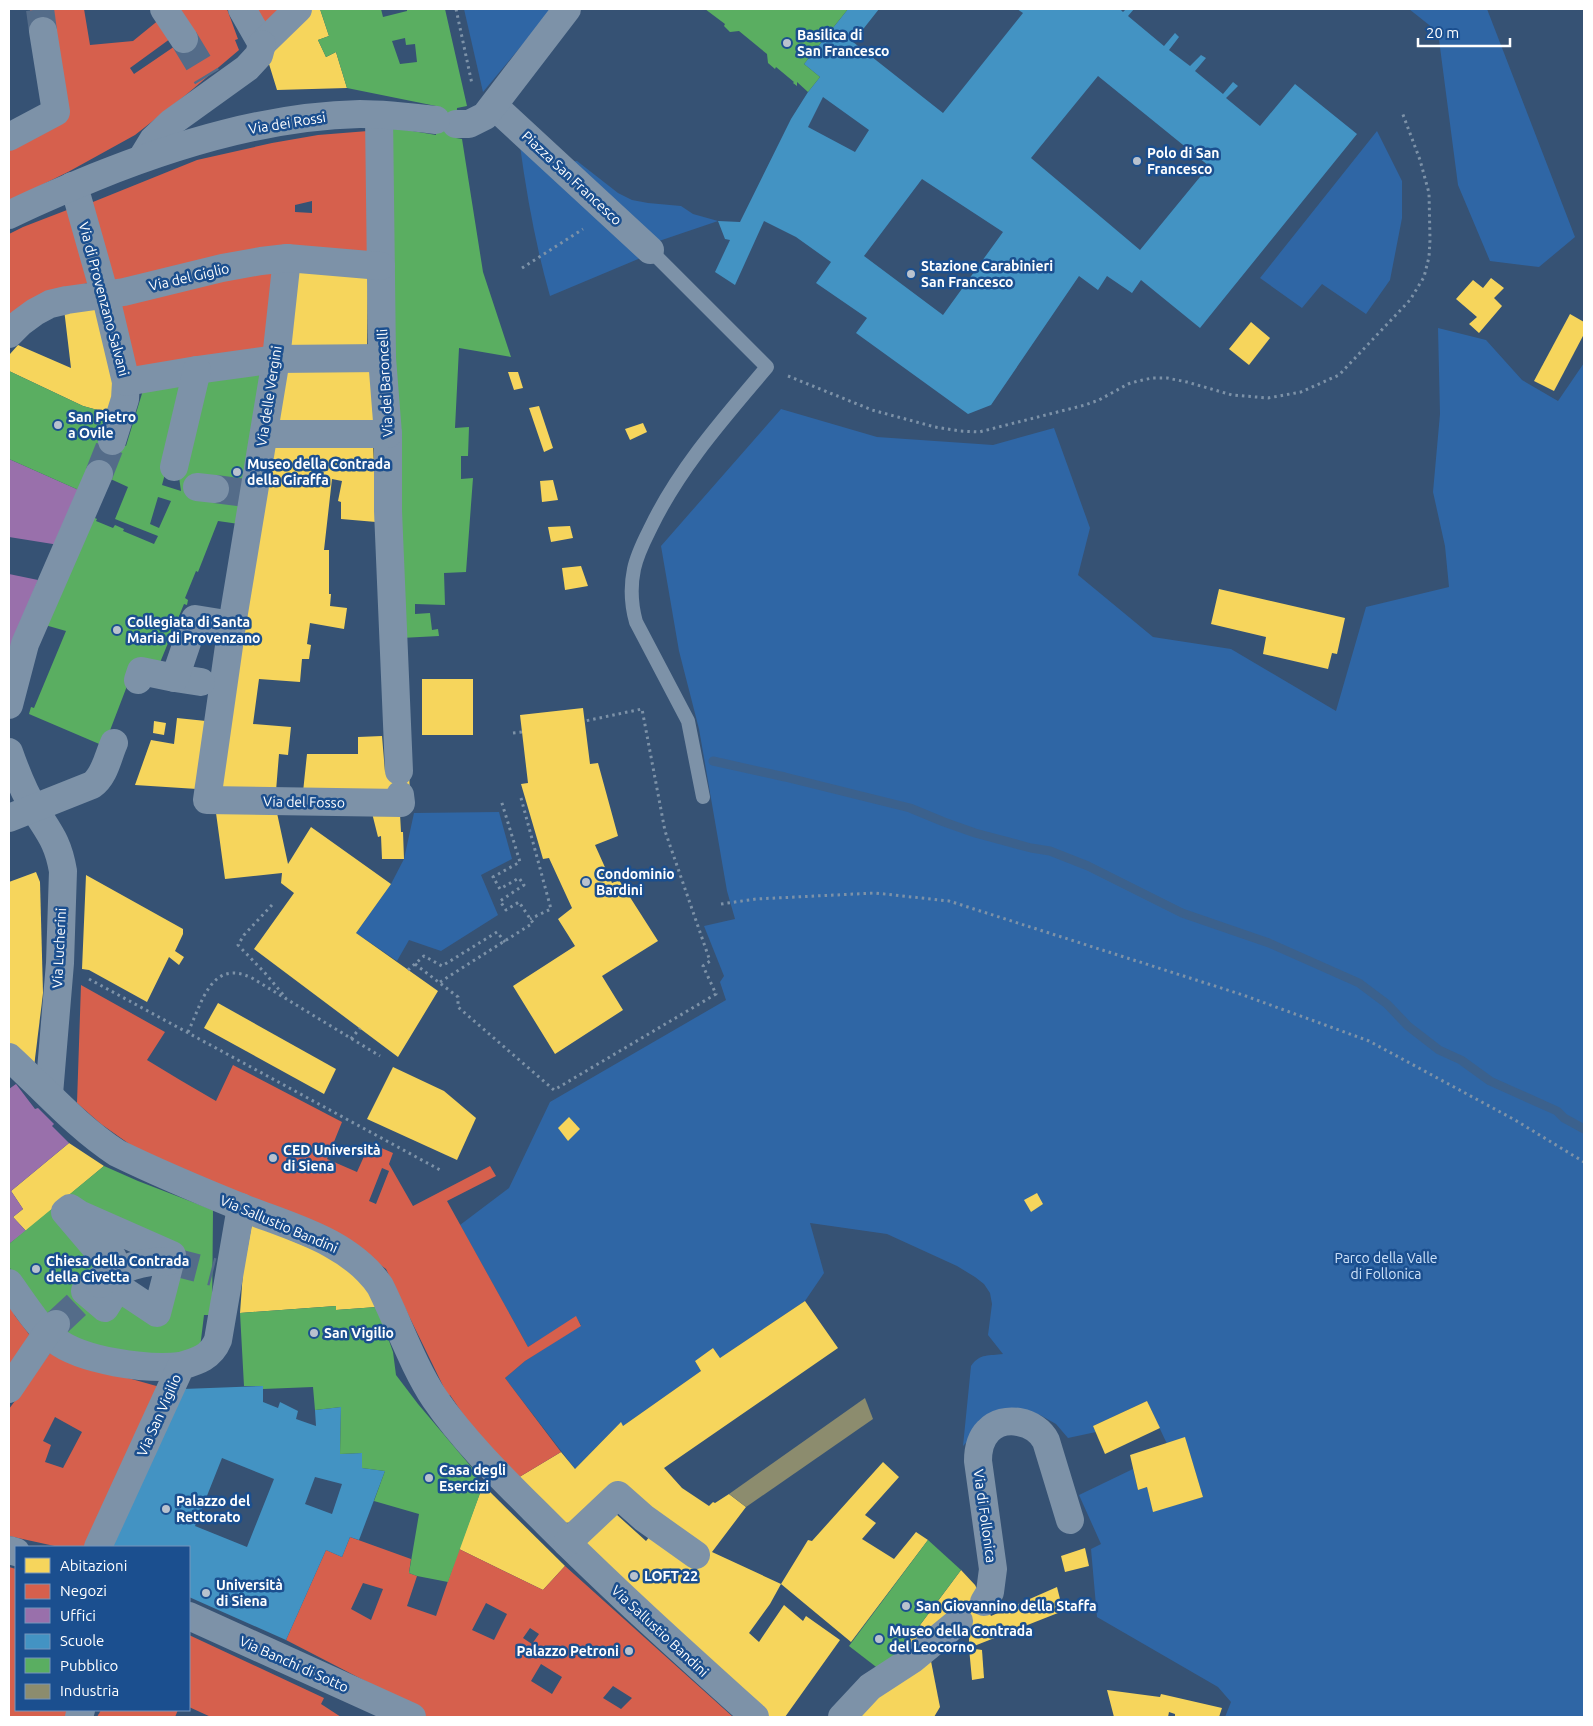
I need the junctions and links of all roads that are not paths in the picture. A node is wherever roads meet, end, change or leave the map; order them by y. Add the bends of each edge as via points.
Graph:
1 (164, 9) edge
2 (242, 9) edge
3 (298, 9) edge
4 (567, 9) edge
5 (43, 31) tunnel mouth
6 (184, 39) tunnel mouth
7 (262, 44) junction
8 (379, 115) junction
9 (466, 118) junction
10 (9, 137) edge
11 (142, 158) junction
12 (72, 186) junction
13 (9, 216) edge
14 (650, 250) joint
15 (287, 258) junction
16 (381, 266) junction
17 (104, 295) junction
18 (9, 334) edge
19 (375, 358) junction
20 (276, 359) junction
21 (197, 370) junction
22 (126, 382) junction
23 (264, 434) junction
24 (388, 434) junction
25 (112, 441) tunnel mouth
26 (99, 474) tunnel mouth
27 (188, 481) dead end
28 (232, 625) junction
29 (138, 680) dead end
30 (203, 682) junction
31 (9, 705) edge
32 (114, 743) dead end
33 (9, 752) edge
34 (400, 790) joint
35 (703, 797) dead end
36 (208, 800) joint
37 (34, 809) junction
38 (9, 818) edge
39 (9, 1057) edge
40 (49, 1094) junction
41 (241, 1207) junction
42 (170, 1261) junction
43 (9, 1283) edge
44 (88, 1294) junction
45 (52, 1329) junction
46 (181, 1366) junction
47 (9, 1389) edge
48 (1070, 1520) dead end
49 (567, 1543) junction
50 (98, 1546) edge
51 (696, 1555) dead end
52 (984, 1602) dead end
53 (190, 1616) edge
54 (959, 1621) dead end
55 (404, 1715) edge
56 (755, 1717) edge
57 (842, 1717) edge

1 - 6 street
2 - 7 street
3 - 7 street
4 - 9 street
5 - 10 street via 56,112
7 - 11 street via 254,61 212,84 161,131
8 - 9 street, Via dei Rossi
8 - 11 street, Via dei Rossi via 286,122 217,135
8 - 16 street, Via dei Baroncelli
9 - 14 street, Piazza San Francesco via 609,212
11 - 12 street, Via dei Rossi
12 - 13 street, Via dei Rossi
12 - 17 street, Via di Provenzano Salvani
14 - 35 lane via 767,367 685,468 662,504 638,554 634,570 631,604 636,622 688,722
15 - 16 street, Via del Giglio
15 - 17 street, Via del Giglio via 222,268
15 - 20 street, Via delle Vergini
16 - 19 street, Via dei Baroncelli
17 - 18 street, Via del Giglio via 50,304
17 - 22 street, Via di Provenzano Salvani
19 - 20 street
19 - 24 street, Via dei Baroncelli
20 - 21 street
20 - 23 street, Via delle Vergini
21 - 22 street
21 - 27 street
22 - 25 street, Via di Provenzano Salvani via 126,399
23 - 24 street
23 - 28 street, Via delle Vergini via 249,494
24 - 34 street, Via dei Baroncelli via 388,511
26 - 31 street via 26,644
28 - 30 street, Via delle Vergini
28 - 30 street via 195,619
29 - 30 street via 141,671
30 - 36 street, Via delle Vergini
32 - 37 street via 96,782
33 - 37 street
34 - 36 street, Via del Fosso
37 - 38 street
37 - 40 street, Via Lucherini via 52,835 63,871 60,963
39 - 40 street, Via Sallustio Bandini
40 - 41 street, Via Sallustio Bandini via 117,1152
41 - 46 street, Via San Vigilio via 221,1273 222,1324 215,1347 202,1359
41 - 49 street, Via Sallustio Bandini via 330,1244 372,1274 435,1399 488,1463
42 - 44 street via 130,1266
42 - 44 street via 157,1313 118,1287 105,1308
42 - 44 street via 172,1254 70,1208 65,1212 99,1252 104,1248 113,1258 107,1262 113,1270 85,1291
43 - 45 street
45 - 46 street via 61,1344 110,1361 149,1367
45 - 47 street
46 - 50 street, Via San Vigilio
48 - 52 street, Via di Follonica via 1046,1441 1039,1431 1029,1424 1005,1422 988,1431 980,1444 978,1461 993,1569 990,1592
49 - 51 street via 618,1494 644,1518
49 - 56 street, Via Sallustio Bandini
53 - 55 street, Via Banchi di Sotto
54 - 57 street via 913,1659 870,1687

